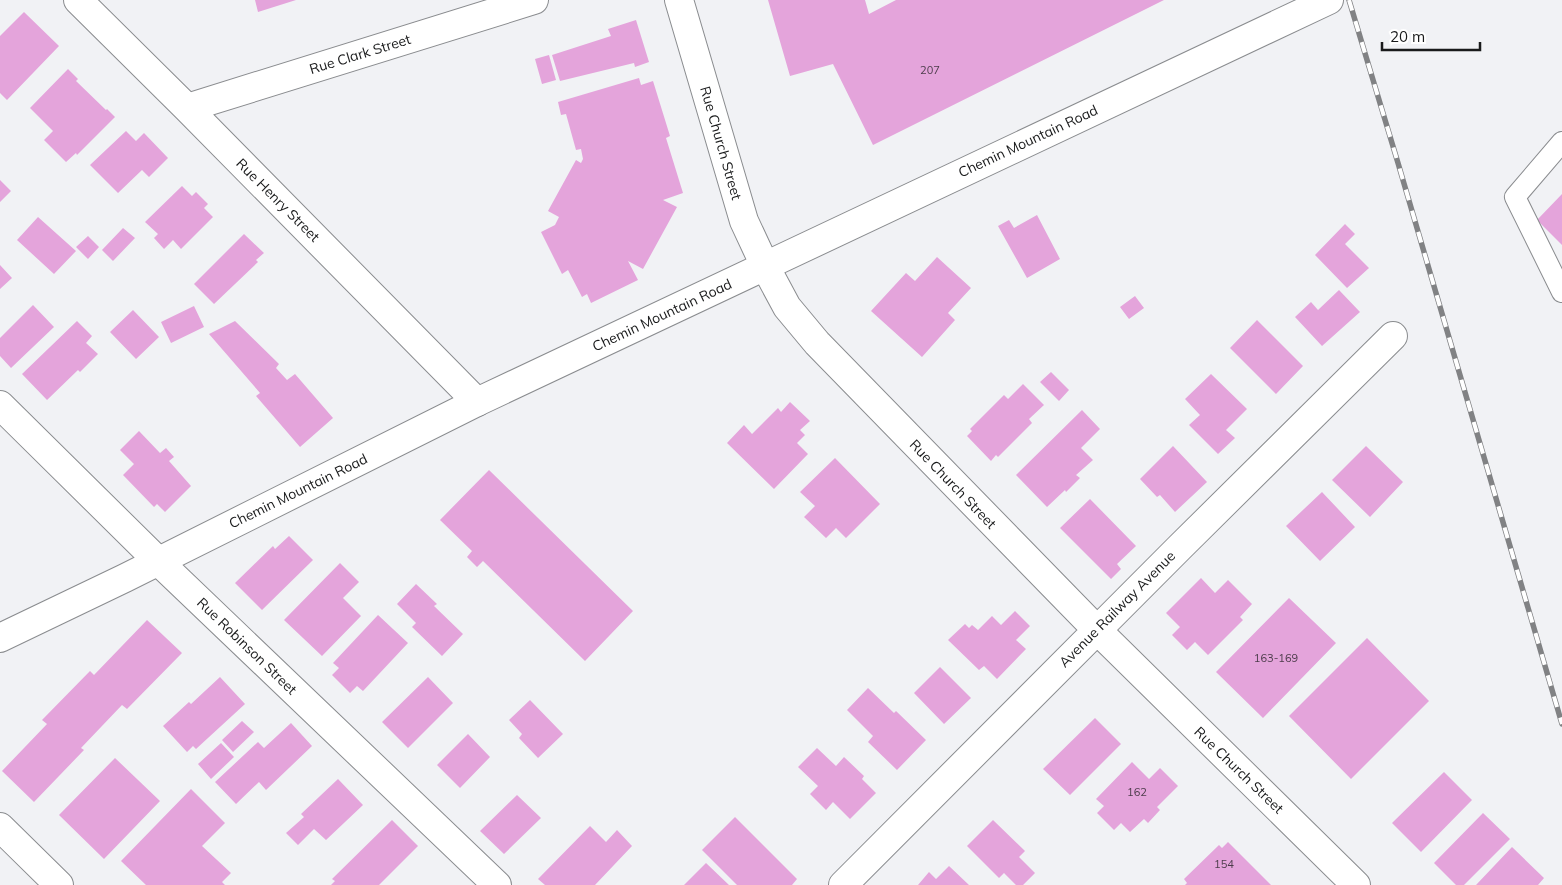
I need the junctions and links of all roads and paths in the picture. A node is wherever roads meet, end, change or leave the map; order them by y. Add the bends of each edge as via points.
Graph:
1 (78, 0) edge
2 (534, 0) edge
3 (679, 0) edge
4 (1329, 0) edge
5 (187, 108) junction
6 (1562, 142) edge
7 (765, 266) junction
8 (1562, 292) edge
9 (1393, 336) dead end
10 (477, 402) junction
11 (0, 405) edge
12 (158, 561) junction
13 (1097, 630) junction
14 (0, 638) edge
15 (0, 827) edge
16 (59, 885) edge
17 (497, 885) edge
18 (843, 885) edge
19 (1356, 885) edge

1 - 5 street, Rue Henry Street
2 - 5 street, Rue Clark Street
3 - 7 street, Rue Church Street via 744,221
4 - 7 street, Chemin Mountain Road
5 - 10 street, Rue Henry Street
6 - 8 lane via 1515,197
7 - 10 street, Chemin Mountain Road
7 - 13 street, Rue Church Street via 787,307 817,344
9 - 13 street, Avenue Railway Avenue
10 - 12 street, Chemin Mountain Road
11 - 12 street, Rue Robinson Street
12 - 14 street, Chemin Mountain Road
12 - 17 street, Rue Robinson Street
13 - 18 street, Avenue Railway Avenue
13 - 19 street, Rue Church Street
15 - 16 street

